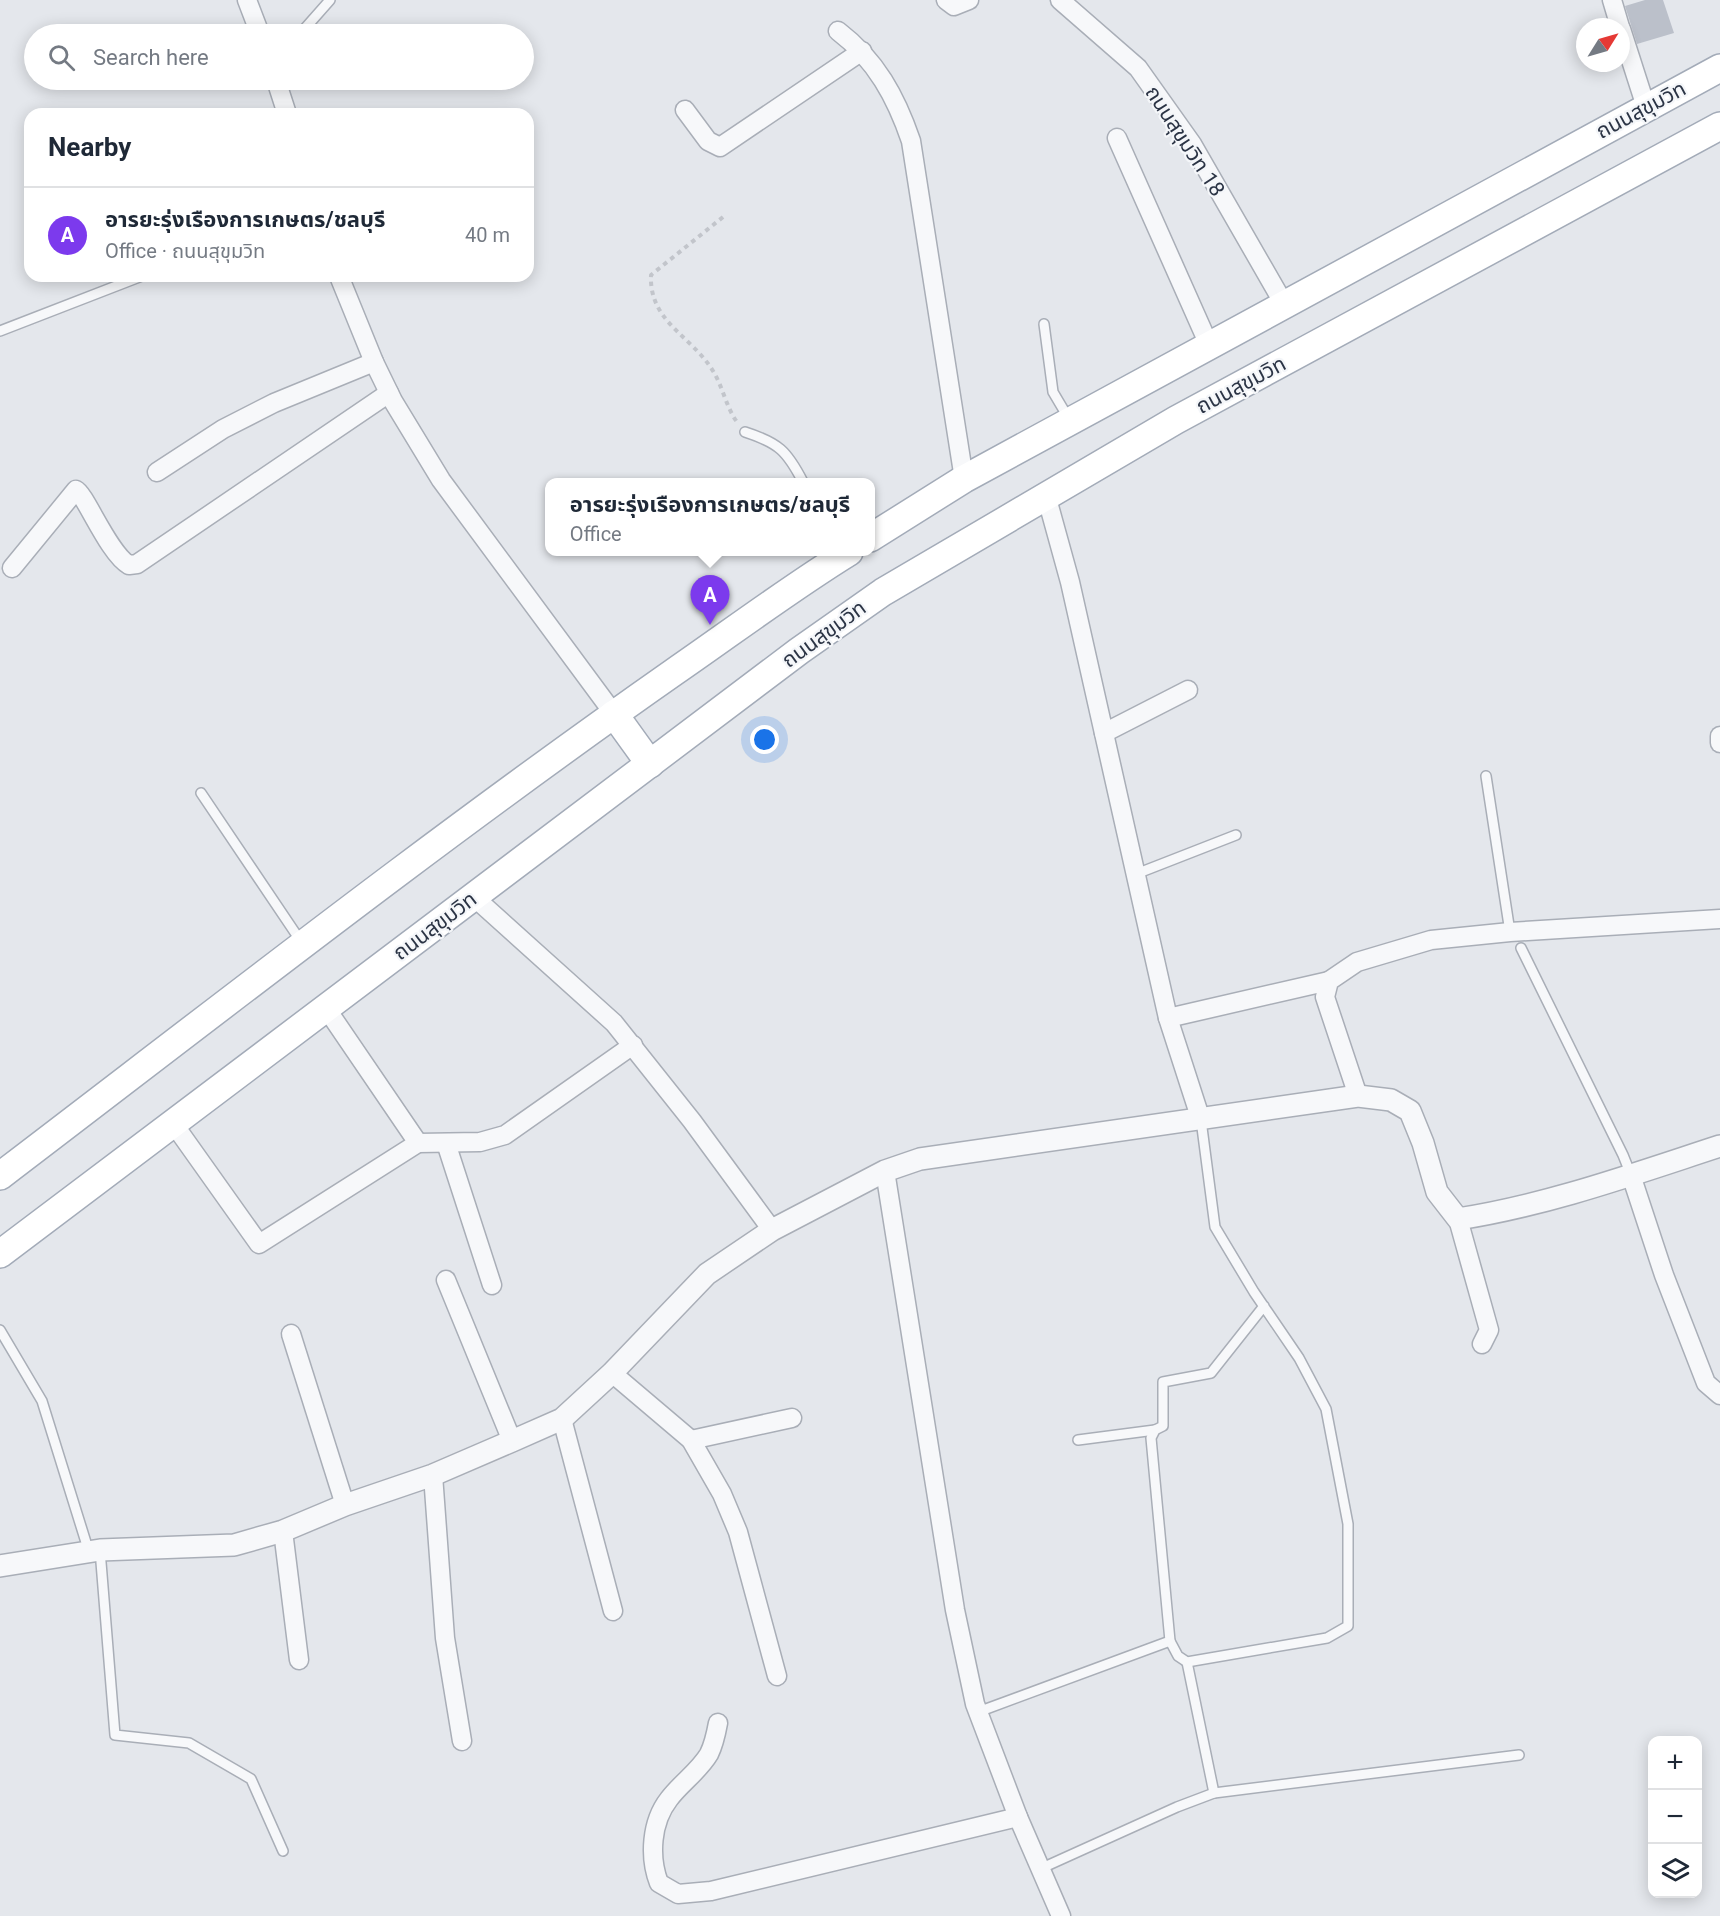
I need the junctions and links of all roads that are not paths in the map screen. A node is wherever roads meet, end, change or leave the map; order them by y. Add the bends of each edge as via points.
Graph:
1 (247, 0) edge
2 (330, 0) edge
3 (946, 0) edge
4 (969, 0) edge
5 (1060, 0) edge
6 (1612, 0) edge
7 (1618, 18) edge
8 (256, 24) edge
9 (309, 24) edge
10 (838, 31) dead end
11 (862, 51) junction
12 (1630, 56) edge
13 (1720, 68) edge
14 (279, 90) edge
15 (1646, 107) junction
16 (285, 108) edge
17 (685, 110) dead end
18 (1720, 126) edge
19 (1117, 138) dead end
20 (127, 282) edge
21 (341, 282) edge
22 (1284, 304) junction
23 (1044, 324) dead end
24 (0, 331) edge
25 (1209, 345) junction
26 (374, 362) junction
27 (389, 393) junction
28 (1070, 421) junction
29 (746, 432) road end
30 (157, 472) dead end
31 (800, 478) edge
32 (964, 479) junction
33 (1046, 495) junction
34 (875, 535) edge
35 (836, 556) edge
36 (12, 568) dead end
37 (1188, 690) dead end
38 (614, 714) junction
39 (1104, 733) junction
40 (1720, 736) edge
41 (1720, 743) edge
42 (650, 764) junction
43 (1486, 776) dead end
44 (201, 794) dead end
45 (1236, 835) dead end
46 (1136, 874) junction
47 (474, 897) junction
48 (1720, 919) edge
49 (1510, 932) junction
50 (302, 943) junction
51 (1521, 948) dead end
52 (1329, 981) junction
53 (326, 1008) junction
54 (1168, 1018) junction
55 (633, 1045) junction
56 (1358, 1096) junction
57 (1201, 1120) junction
58 (173, 1123) junction
59 (418, 1143) junction
60 (446, 1143) junction
61 (1720, 1146) edge
62 (885, 1171) junction
63 (1631, 1175) junction
64 (0, 1176) edge
65 (1458, 1219) junction
66 (772, 1230) junction
67 (0, 1254) edge
68 (446, 1280) dead end
69 (492, 1285) dead end
70 (1264, 1306) junction
71 (0, 1330) edge
72 (291, 1334) dead end
73 (1482, 1344) dead end
74 (612, 1373) junction
75 (1720, 1395) edge
76 (792, 1418) dead end
77 (562, 1419) junction
78 (1155, 1430) junction
79 (691, 1440) junction
80 (1078, 1440) dead end
81 (512, 1442) junction
82 (433, 1475) junction
83 (345, 1505) junction
84 (283, 1531) junction
85 (95, 1551) junction
86 (0, 1566) edge
87 (614, 1611) dead end
88 (1170, 1641) junction
89 (299, 1660) dead end
90 (1187, 1662) junction
91 (777, 1676) dead end
92 (978, 1712) junction
93 (718, 1722) dead end
94 (462, 1741) dead end
95 (1519, 1755) dead end
96 (1214, 1793) junction
97 (1018, 1817) junction
98 (284, 1851) dead end
99 (1042, 1868) junction
100 (1060, 1916) edge

1 - 8 street
2 - 9 lane
3 - 4 street via 954,6
5 - 22 street, ถนนสุขุมวิท 18 via 1138,68 1192,144
6 - 7 street
10 - 11 street
11 - 17 street via 720,147 708,141
11 - 32 street via 899,106 911,141
12 - 15 street
13 - 15 main road, ถนนสุขุมวิท
14 - 16 street
15 - 22 main road, ถนนสุขุมวิท
18 - 33 main road, ถนนสุขุมวิท via 1176,420
19 - 25 street
20 - 24 lane
21 - 26 street
22 - 25 main road, ถนนสุขุมวิท
23 - 28 lane via 1053,392
25 - 28 main road, ถนนสุขุมวิท
26 - 27 street
26 - 30 street via 274,403 223,429
27 - 36 street via 137,564 129,565 121,559 94,520 82,493 76,490
27 - 38 street via 441,480
28 - 32 main road, ถนนสุขุมวิท
29 - 31 lane via 772,441 787,454
32 - 34 main road, ถนนสุขุมวิท
33 - 39 street via 1071,582
33 - 42 main road, ถนนสุขุมวิท via 883,592
35 - 38 main road
37 - 39 street
38 - 42 main road
38 - 50 main road
39 - 46 street
40 - 41 street
42 - 47 main road, ถนนสุขุมวิท
43 - 49 lane
44 - 50 lane
45 - 46 lane
46 - 54 street
47 - 53 main road, ถนนสุขุมวิท
47 - 55 street via 614,1023
48 - 49 street
49 - 52 street via 1431,940 1357,962
50 - 64 main road
51 - 63 lane
52 - 54 street
52 - 56 street via 1325,997
53 - 58 main road, ถนนสุขุมวิท
53 - 59 street
54 - 57 street
55 - 60 street via 505,1135 480,1142
55 - 66 street
56 - 57 street
56 - 65 street via 1391,1100 1410,1111 1437,1192
57 - 62 street via 920,1159
57 - 70 lane via 1215,1227
58 - 59 street via 259,1244
58 - 67 main road, ถนนสุขุมวิท
59 - 60 street
60 - 69 street
61 - 63 street
62 - 66 street
62 - 92 street via 954,1610
63 - 65 street via 1499,1213
63 - 75 street via 1706,1383
65 - 73 street via 1489,1330
66 - 74 street via 707,1274
68 - 81 street
70 - 78 lane via 1210,1373 1163,1382 1163,1426
70 - 90 lane via 1299,1358 1326,1409 1348,1524 1348,1626 1327,1638
71 - 85 lane via 42,1401
72 - 83 street
74 - 77 street
74 - 79 street
76 - 79 street
77 - 81 street
77 - 87 street
78 - 80 lane
78 - 88 lane via 1151,1438
79 - 91 street via 734,1523
81 - 82 street
82 - 83 street
82 - 94 street via 446,1638
83 - 84 street
84 - 85 street via 234,1545
84 - 89 street
85 - 86 street
85 - 98 lane via 115,1735 189,1743 250,1779
88 - 90 lane via 1178,1656
88 - 92 lane
90 - 96 lane
92 - 97 street
93 - 97 street via 708,1755 667,1800 655,1827 655,1874 659,1884 678,1894 711,1891 804,1870
95 - 96 lane
96 - 99 lane
97 - 99 street
99 - 100 street

